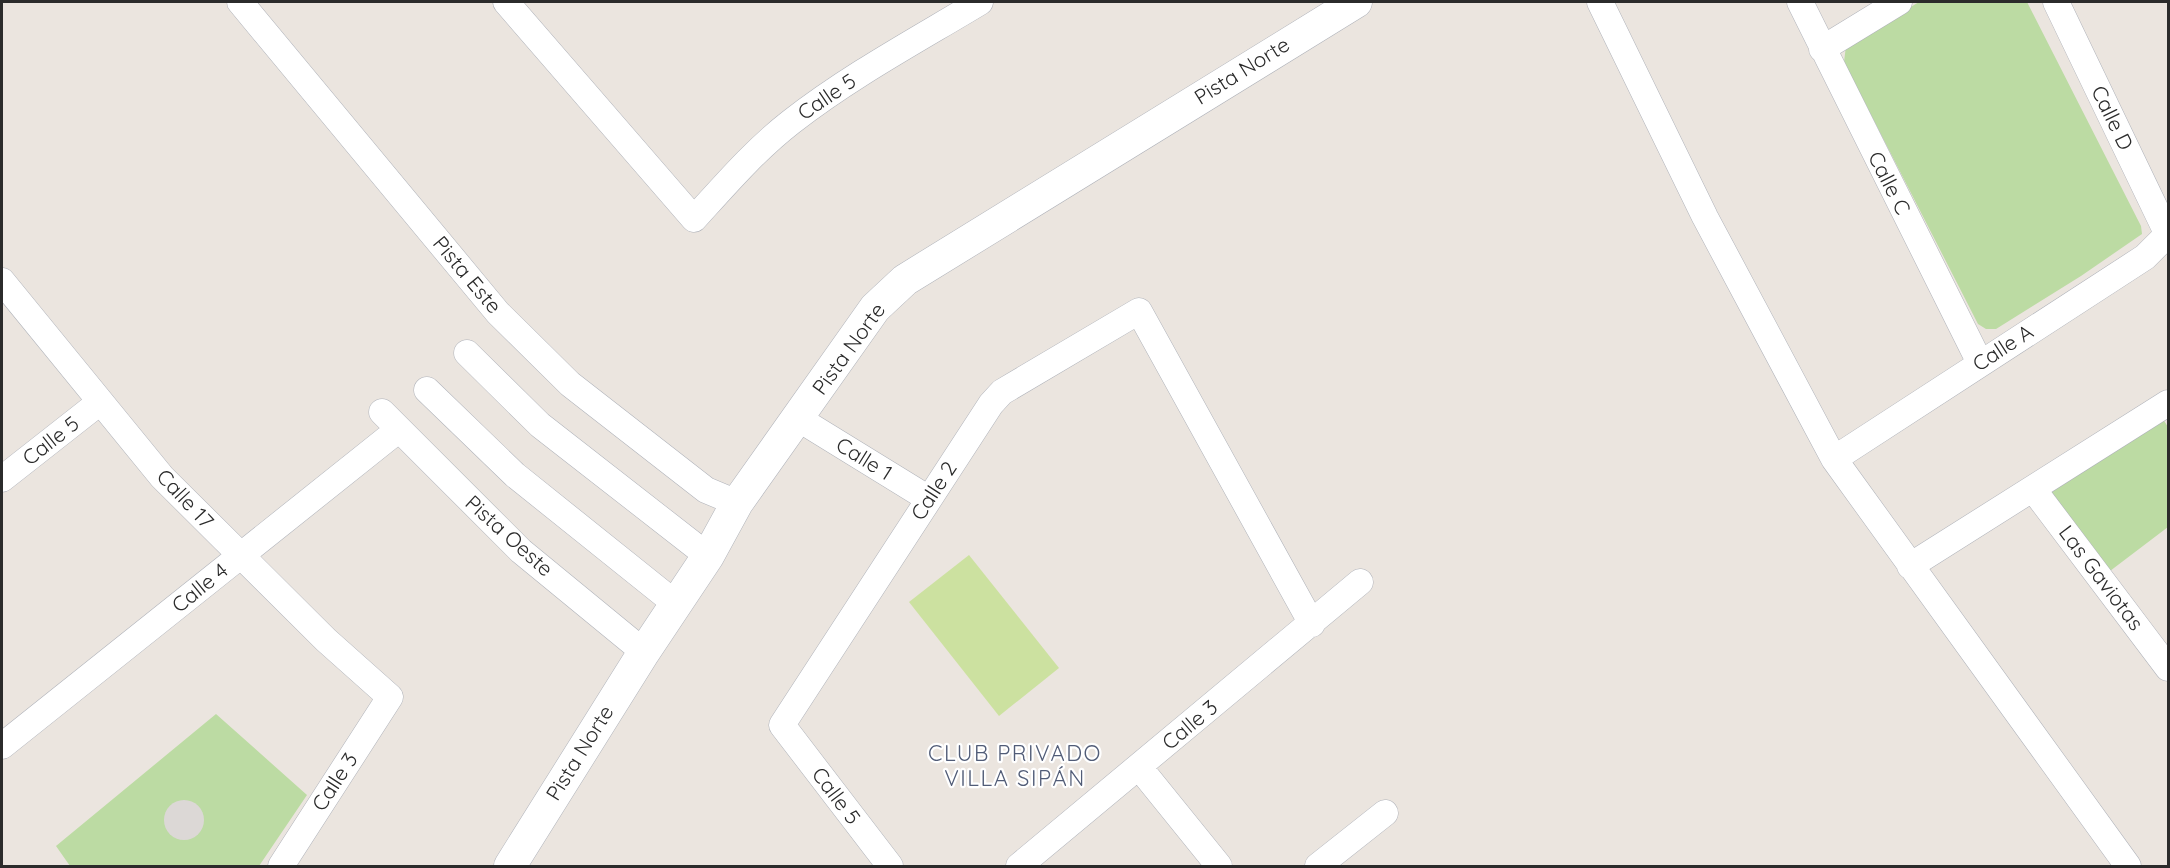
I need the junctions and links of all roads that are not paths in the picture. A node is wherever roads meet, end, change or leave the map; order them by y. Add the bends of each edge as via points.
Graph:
1 (240, 2) edge
2 (506, 2) edge
3 (980, 2) edge
4 (1356, 2) edge
5 (1600, 2) edge
6 (1800, 2) edge
7 (1899, 2) edge
8 (2056, 2) edge
9 (1822, 49) junction
10 (2168, 234) edge
11 (2, 281) edge
12 (467, 353) dead end
13 (1980, 363) junction
14 (427, 390) dead end
15 (100, 402) junction
16 (2169, 403) edge
17 (799, 419) junction
18 (390, 421) joint
19 (1834, 459) junction
20 (2, 479) edge
21 (2033, 489) junction
22 (929, 499) junction
23 (737, 503) junction
24 (240, 556) junction
25 (708, 556) junction
26 (1910, 566) junction
27 (1360, 582) dead end
28 (676, 604) junction
29 (1312, 624) junction
30 (644, 652) junction
31 (2169, 668) edge
32 (390, 697) joint
33 (782, 725) joint
34 (2, 746) edge
35 (1139, 767) junction
36 (1385, 813) dead end
37 (281, 867) edge
38 (510, 867) edge
39 (890, 867) edge
40 (1019, 867) edge
41 (1219, 867) edge
42 (1318, 867) edge
43 (2128, 867) edge

1 - 23 street, Pista Este via 498,313 570,384 706,490
2 - 3 street, Calle 5 via 694,219 749,157 791,122 843,85
4 - 17 street, Pista Norte via 905,280 875,308
5 - 19 street via 1705,217
6 - 9 street, Calle C
7 - 9 street
8 - 10 street, Calle D
9 - 13 street, Calle C
10 - 13 street, Calle A via 2145,257
11 - 15 street, Calle 17
12 - 25 street via 540,425
13 - 19 street, Calle A
14 - 28 street via 515,475
15 - 20 street, Calle 5
15 - 24 street, Calle 17 via 162,477
16 - 21 street
17 - 22 street, Calle 1
17 - 23 street, Pista Norte
18 - 24 street, Calle 4
18 - 30 street, Pista Oeste via 521,551
19 - 26 street
21 - 26 street
21 - 31 street, Las Gaviotas
22 - 29 street, Calle 2 via 1002,392 1139,311
22 - 33 street, Calle 2
23 - 25 street, Pista Norte
24 - 32 street, Calle 17
24 - 34 street, Calle 4
25 - 28 street, Pista Norte
26 - 43 street
27 - 29 street, Calle 3
28 - 30 street, Pista Norte
29 - 35 street, Calle 3
30 - 38 street, Pista Norte
32 - 37 street, Calle 3
33 - 39 street, Calle 5
35 - 40 street, Calle 3
35 - 41 street
36 - 42 street

